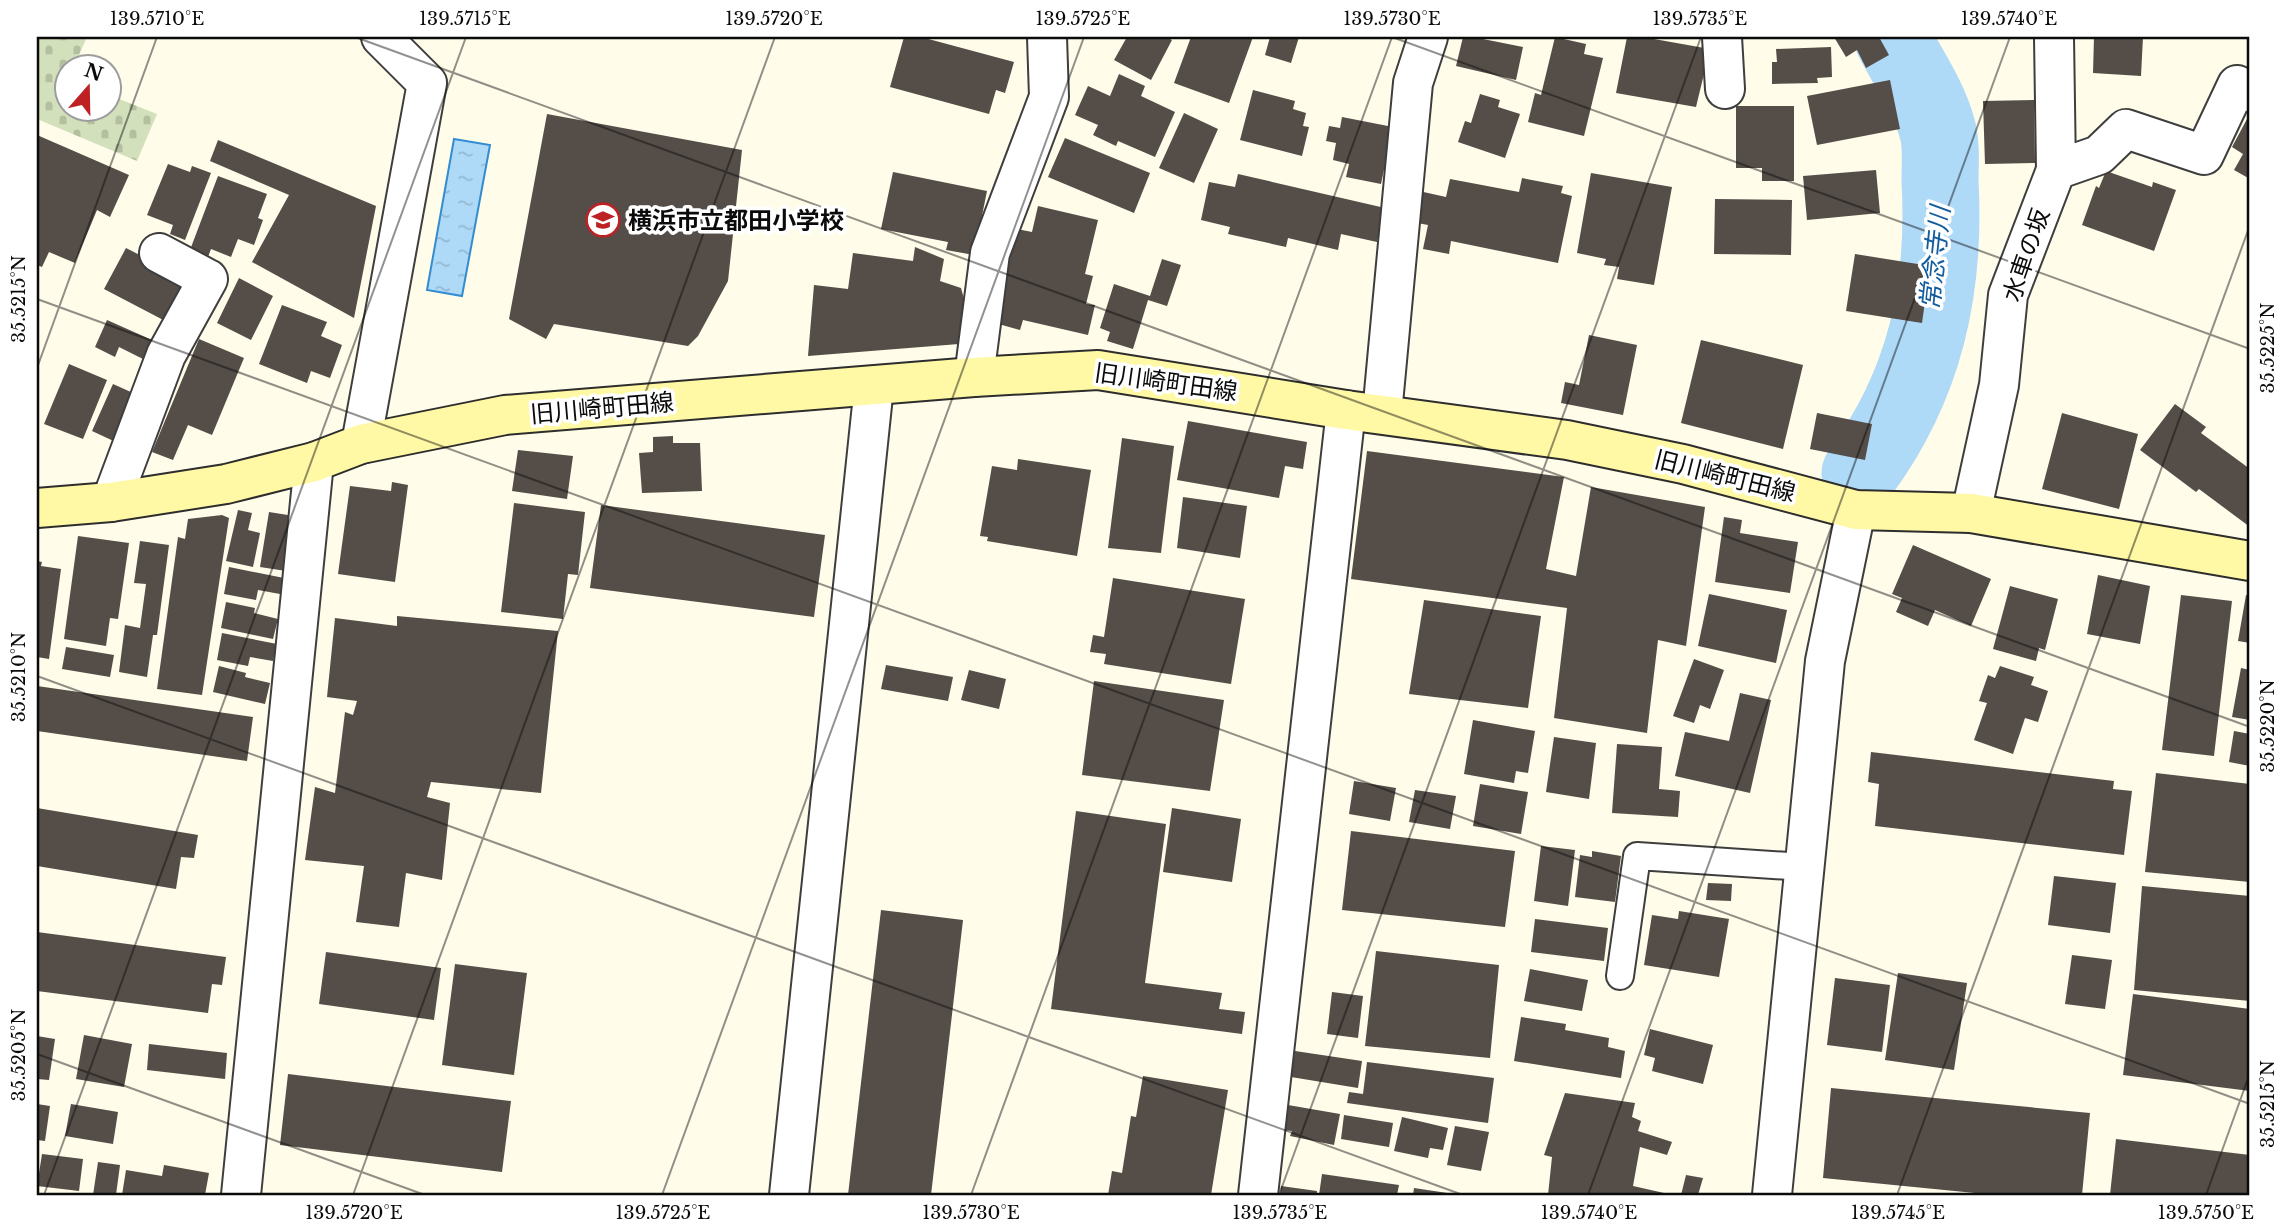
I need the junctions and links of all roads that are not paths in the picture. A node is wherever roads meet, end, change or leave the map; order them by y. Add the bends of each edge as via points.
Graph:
1 (381, 37) edge
2 (1047, 37) edge
3 (1429, 37) edge
4 (1722, 37) edge
5 (2054, 37) edge
6 (1725, 89) dead end
7 (2250, 92) edge
8 (2056, 170) junction
9 (159, 253) dead end
10 (974, 377) junction
11 (874, 386) junction
12 (1364, 412) junction
13 (361, 444) junction
14 (314, 462) junction
15 (111, 502) junction
16 (37, 508) edge
17 (1856, 510) junction
18 (1971, 513) junction
19 (2250, 561) edge
20 (1804, 867) junction
21 (1620, 976) dead end
22 (241, 1195) edge
23 (789, 1195) edge
24 (1258, 1195) edge
25 (1772, 1195) edge

1 - 13 street via 427,83
2 - 10 street via 1049,97 990,253
3 - 12 street via 1413,83
4 - 6 street
5 - 8 street, 水車の坂
7 - 8 street via 2237,85 2204,155 2126,129 2099,155
8 - 18 street, 水車の坂 via 2008,295 1999,385
9 - 15 street via 208,279 166,355
10 - 11 main road, 旧川崎町田線
10 - 12 main road, 旧川崎町田線 via 1098,370
11 - 13 main road, 旧川崎町田線 via 505,415
11 - 23 street
12 - 17 main road, 旧川崎町田線 via 1567,440 1683,464
12 - 24 street
13 - 14 main road, 旧川崎町田線
14 - 15 main road, 旧川崎町田線 via 226,484
14 - 22 street
15 - 16 main road, 旧川崎町田線
17 - 18 main road, 旧川崎町田線
17 - 20 street via 1825,661
18 - 19 main road, 旧川崎町田線
20 - 21 lane via 1637,856
20 - 25 street

